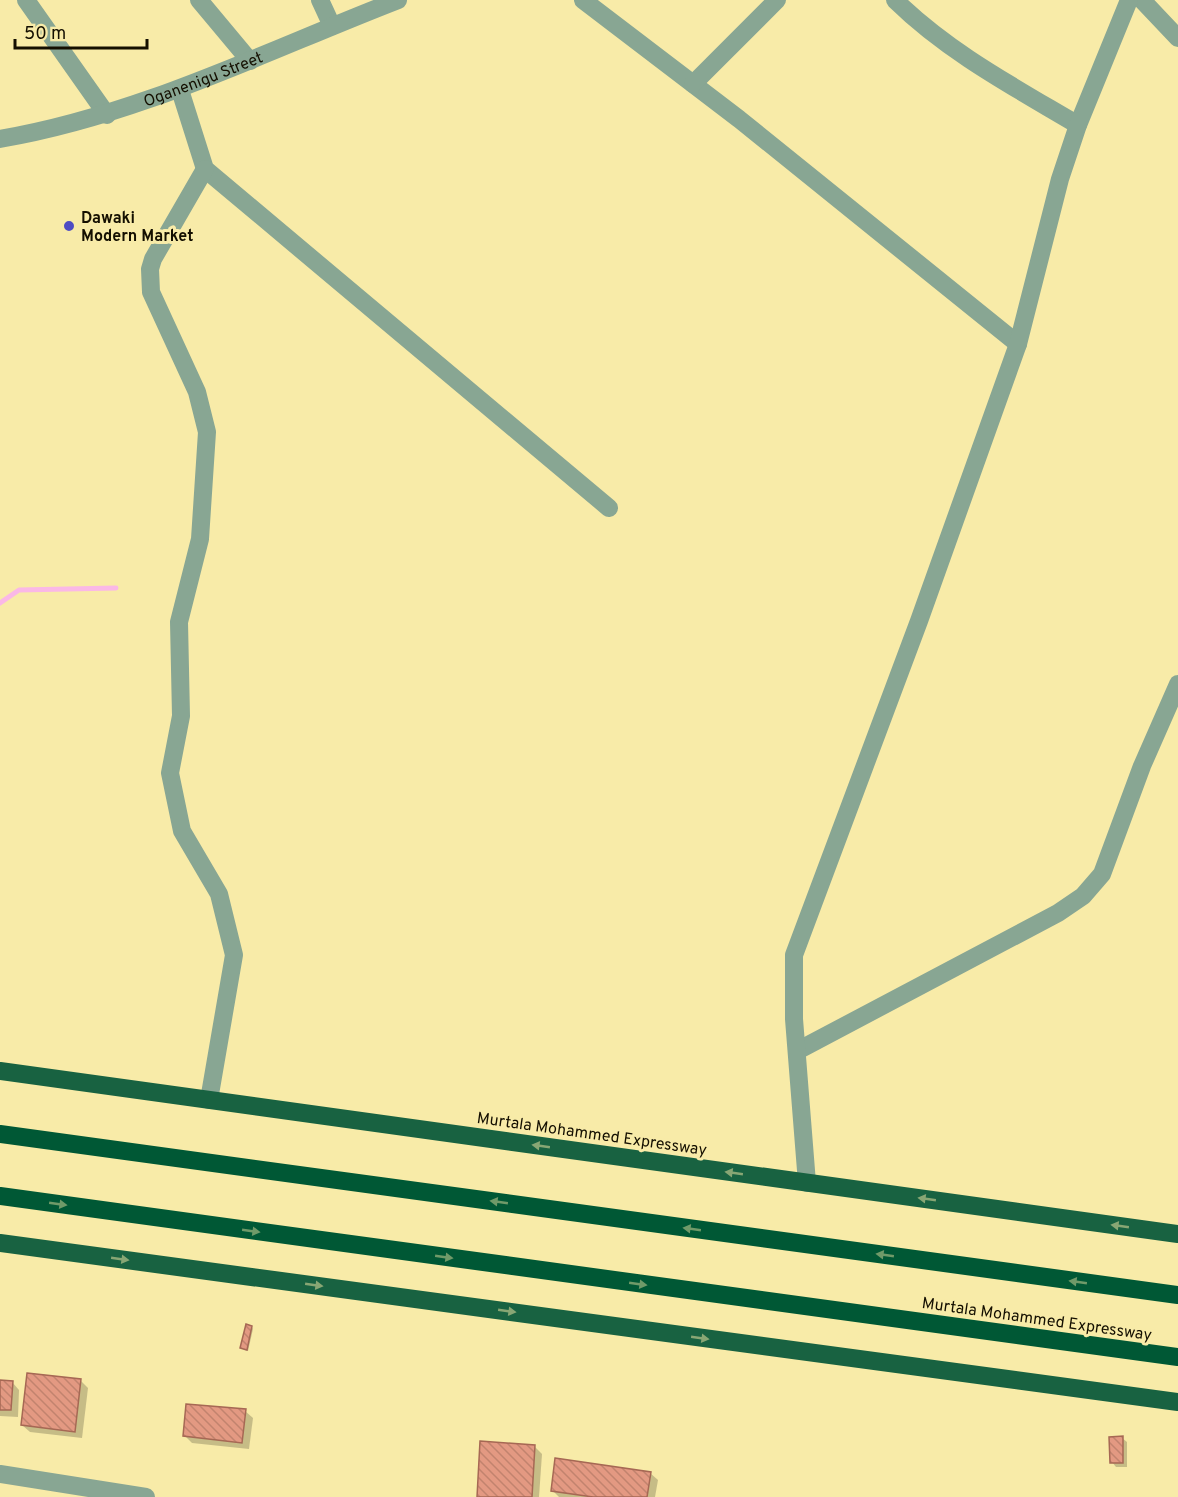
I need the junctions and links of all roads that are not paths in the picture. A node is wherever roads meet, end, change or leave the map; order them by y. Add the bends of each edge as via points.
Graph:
1 (26, 0) edge
2 (199, 0) edge
3 (320, 0) edge
4 (398, 0) edge
5 (583, 0) edge
6 (777, 0) edge
7 (895, 0) edge
8 (1129, 0) edge
9 (1142, 0) edge
10 (332, 26) junction
11 (1178, 38) edge
12 (250, 61) junction
13 (693, 84) junction
14 (180, 90) junction
15 (107, 115) junction
16 (1078, 125) junction
17 (0, 139) edge
18 (204, 169) junction
19 (1018, 344) junction
20 (609, 508) dead end
21 (1178, 684) edge
22 (797, 1052) junction
23 (0, 1071) edge
24 (209, 1100) junction
25 (0, 1134) edge
26 (807, 1183) junction
27 (0, 1196) edge
28 (1178, 1234) edge
29 (0, 1243) edge
30 (1178, 1295) edge
31 (1178, 1357) edge
32 (1178, 1402) edge
33 (0, 1474) edge
34 (146, 1497) edge

1 - 15 street
2 - 12 street
3 - 10 street
4 - 10 street, Oganenigu Street
5 - 13 street
6 - 13 street
7 - 16 street via 922,26 972,61
8 - 16 street
9 - 11 street
10 - 12 street, Oganenigu Street
12 - 14 street, Oganenigu Street
13 - 19 street
14 - 15 street, Oganenigu Street
14 - 18 street
15 - 17 street, Oganenigu Street
16 - 19 street
18 - 20 street
18 - 24 street via 153,259 149,280 197,392 207,432 200,539 179,622 181,716 170,773 182,831 219,894 234,955
19 - 22 street via 794,955
21 - 22 street via 1102,874 1083,896
22 - 26 street
23 - 24 highway, Murtala Mohammed Expressway
26 -> 24 highway, Murtala Mohammed Expressway
30 -> 25 highway
28 -> 26 highway, Murtala Mohammed Expressway
27 -> 31 highway, Murtala Mohammed Expressway
29 -> 32 highway
33 - 34 street

